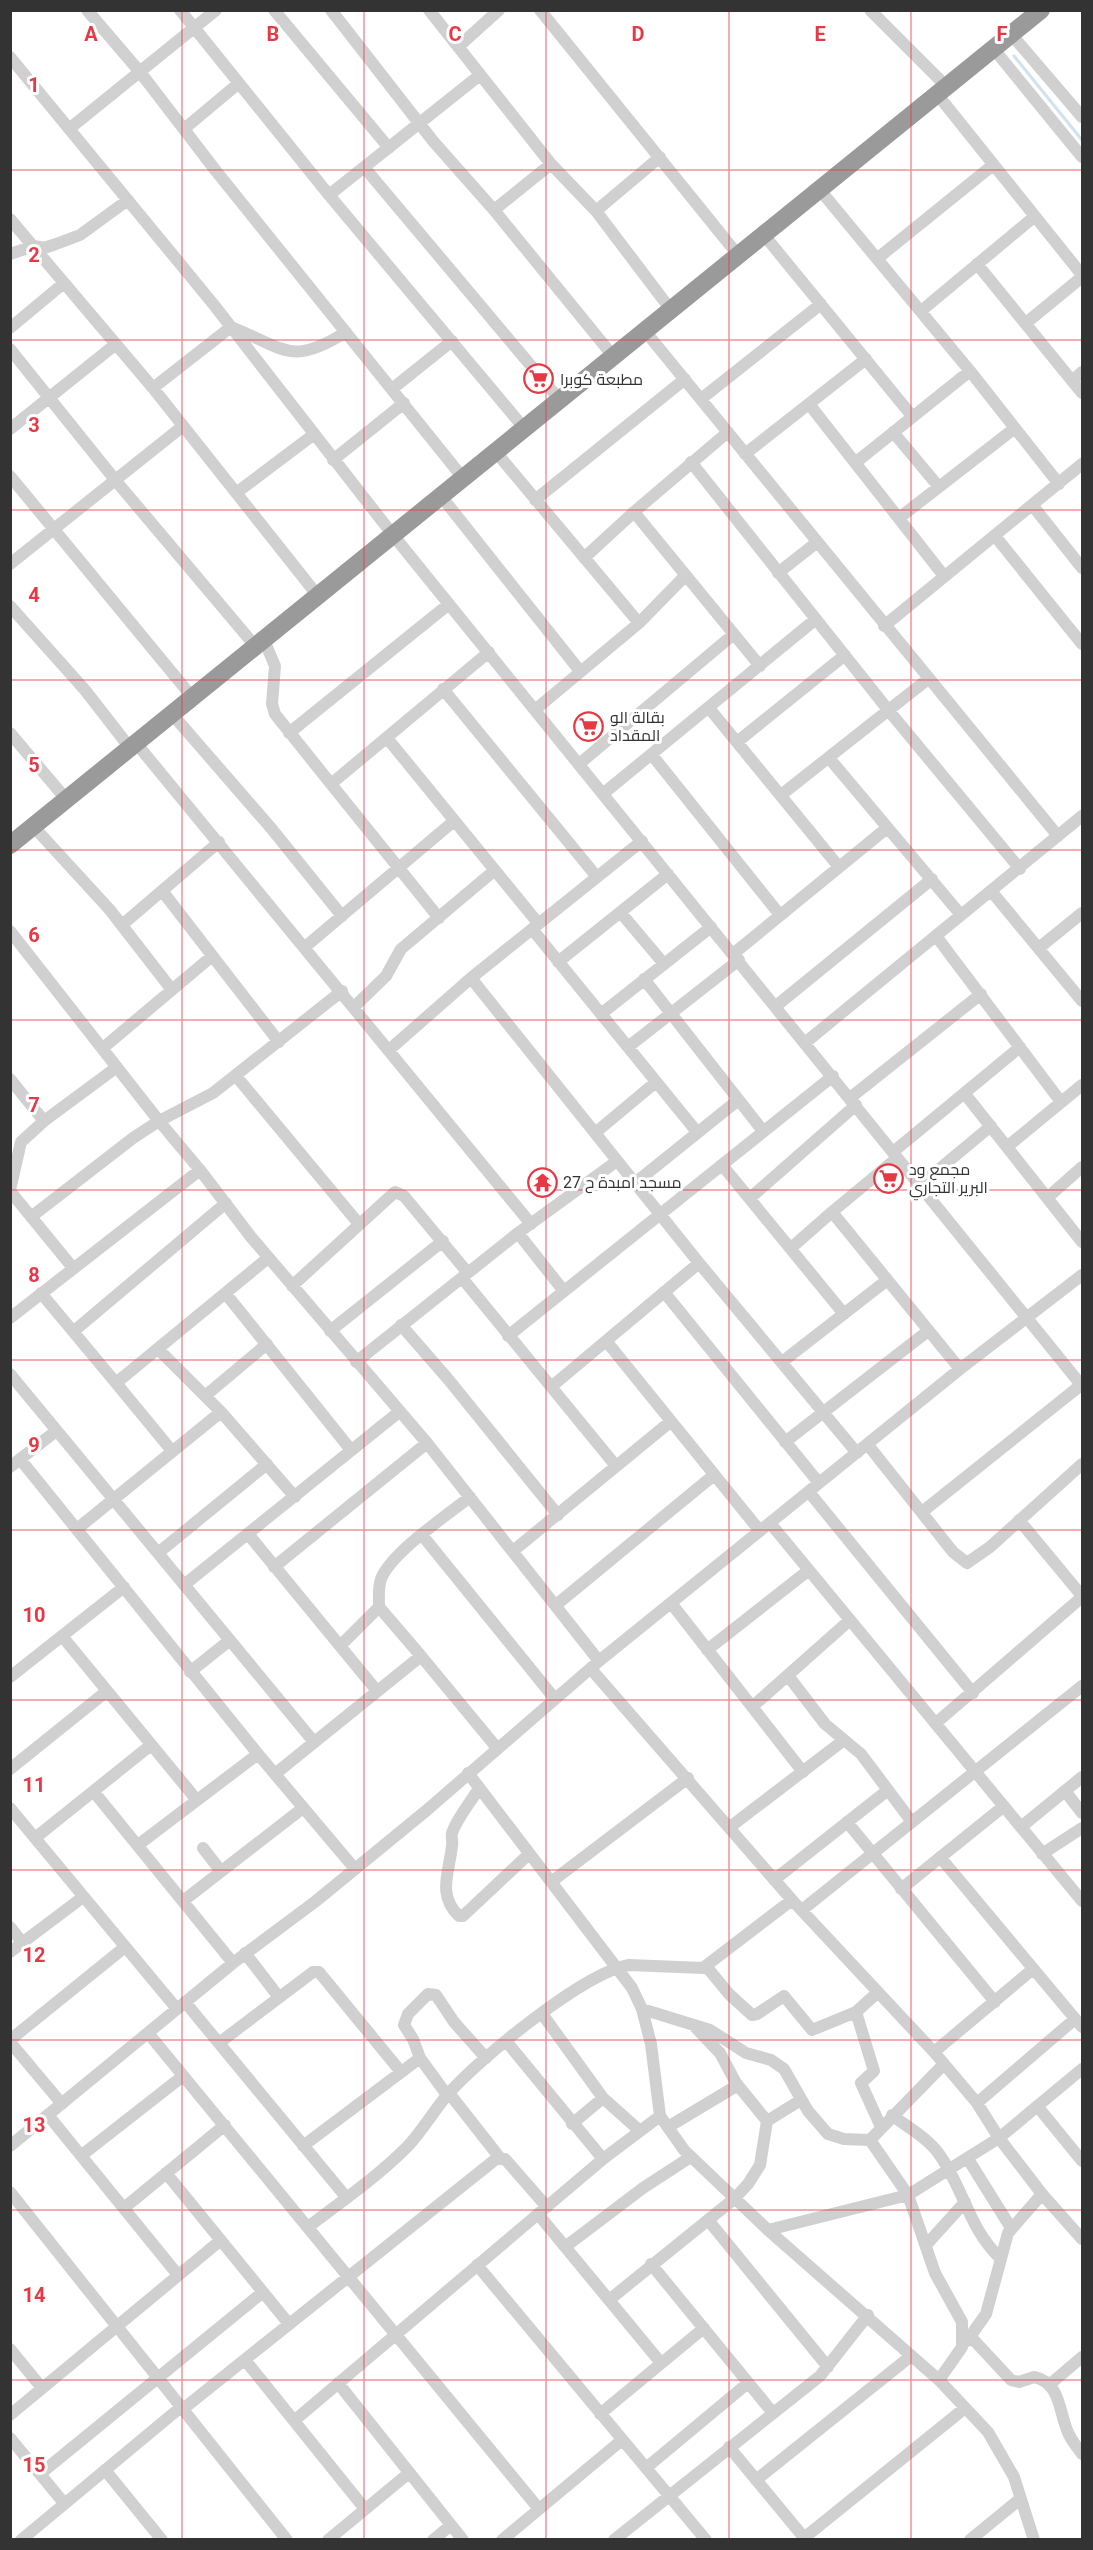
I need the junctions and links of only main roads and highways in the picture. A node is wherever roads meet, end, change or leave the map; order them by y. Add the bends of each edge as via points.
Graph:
1 (1041, 10) edge
2 (10, 845) edge

1 - 2 highway

